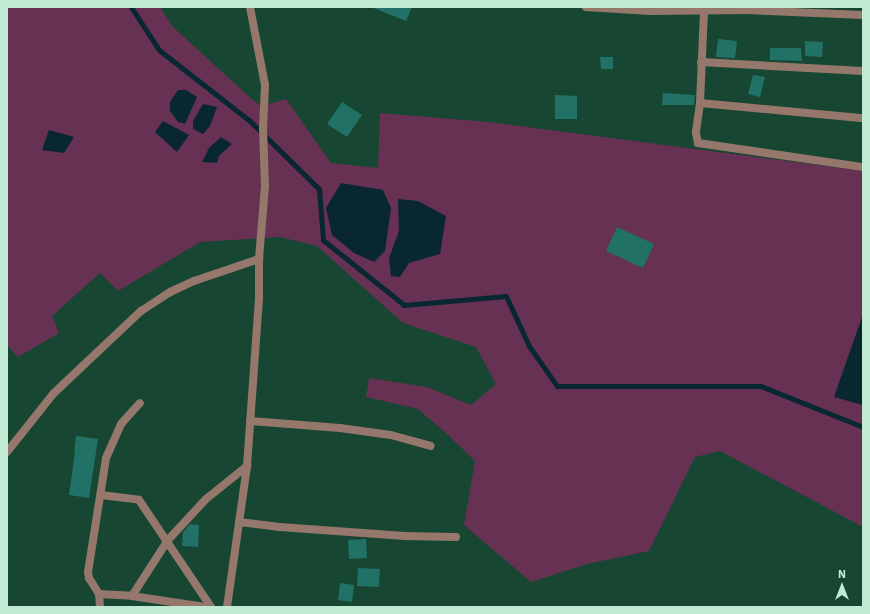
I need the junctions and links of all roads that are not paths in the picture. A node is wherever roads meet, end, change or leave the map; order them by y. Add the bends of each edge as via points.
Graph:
1 (250, 7) edge
2 (586, 7) edge
3 (704, 11) junction
4 (863, 15) edge
5 (702, 62) junction
6 (863, 71) edge
7 (700, 103) junction
8 (863, 118) edge
9 (863, 167) edge
10 (259, 259) junction
11 (140, 403) dead end
12 (250, 421) junction
13 (431, 446) dead end
14 (7, 452) edge
15 (247, 466) junction
16 (101, 494) junction
17 (239, 522) junction
18 (456, 537) dead end
19 (168, 540) junction
20 (99, 594) junction
21 (132, 596) junction
22 (100, 607) edge
23 (204, 607) edge
24 (211, 607) edge
25 (228, 607) edge

1 - 10 street via 265,85 265,186
2 - 3 street
3 - 4 street via 755,10
3 - 5 street
5 - 6 street
5 - 7 street
7 - 8 street
7 - 9 street via 696,133 698,143
10 - 12 street via 259,298
10 - 14 street via 194,281 170,292 141,311 54,393
11 - 16 street via 114,436 106,458
12 - 13 street via 391,435
12 - 15 street
15 - 17 street
15 - 19 street via 206,499
16 - 19 street via 139,500
16 - 20 street via 88,572
17 - 18 street via 405,536
17 - 25 street
19 - 21 street
19 - 24 street
20 - 21 street
20 - 22 street
21 - 23 street

